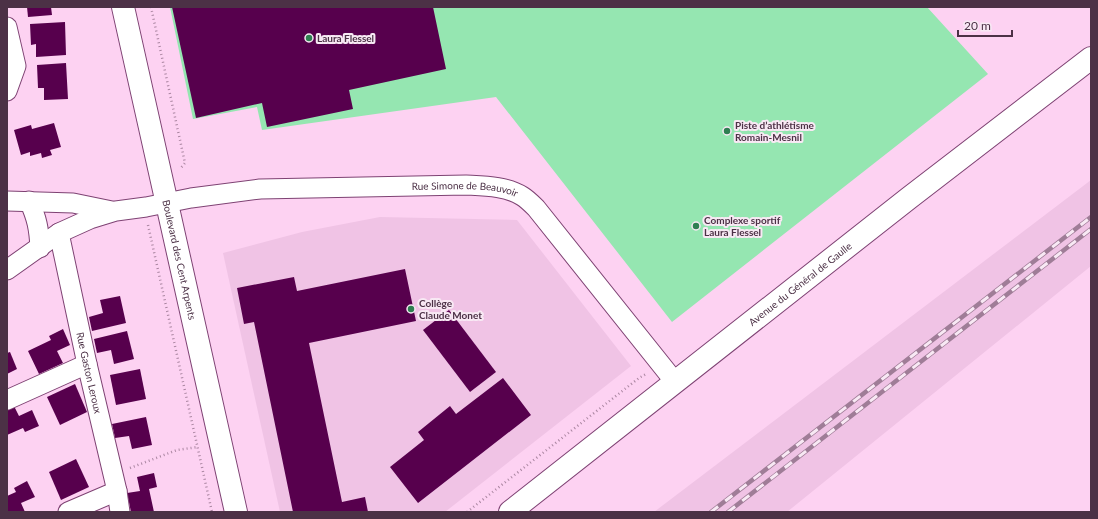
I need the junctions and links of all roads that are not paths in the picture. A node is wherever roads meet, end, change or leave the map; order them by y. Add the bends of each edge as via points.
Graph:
1 (123, 7) edge
2 (7, 27) edge
3 (1091, 58) edge
4 (7, 91) edge
5 (7, 201) edge
6 (29, 201) junction
7 (168, 203) junction
8 (116, 211) junction
9 (59, 233) junction
10 (40, 248) junction
11 (7, 270) edge
12 (87, 364) junction
13 (675, 382) junction
14 (7, 400) edge
15 (115, 483) junction
16 (68, 512) edge
17 (120, 512) edge
18 (236, 512) edge
19 (510, 512) edge

1 - 7 main road, Boulevard des Cent Arpents
2 - 4 street via 16,66
3 - 13 main road, Avenue du Général de Gaulle
5 - 6 street
6 - 8 street via 74,203
6 - 10 street via 36,215
7 - 8 street, Rue Simone de Beauvoir
7 - 13 street, Rue Simone de Beauvoir via 260,189 466,185 509,191 522,196 536,208
7 - 18 main road, Boulevard des Cent Arpents
8 - 9 street
9 - 10 street
9 - 12 street, Rue Gaston Leroux
10 - 11 street
12 - 14 street
12 - 15 street, Rue Gaston Leroux
13 - 19 main road, Avenue du Général de Gaulle
15 - 16 street
15 - 17 street, Rue Gaston Leroux

